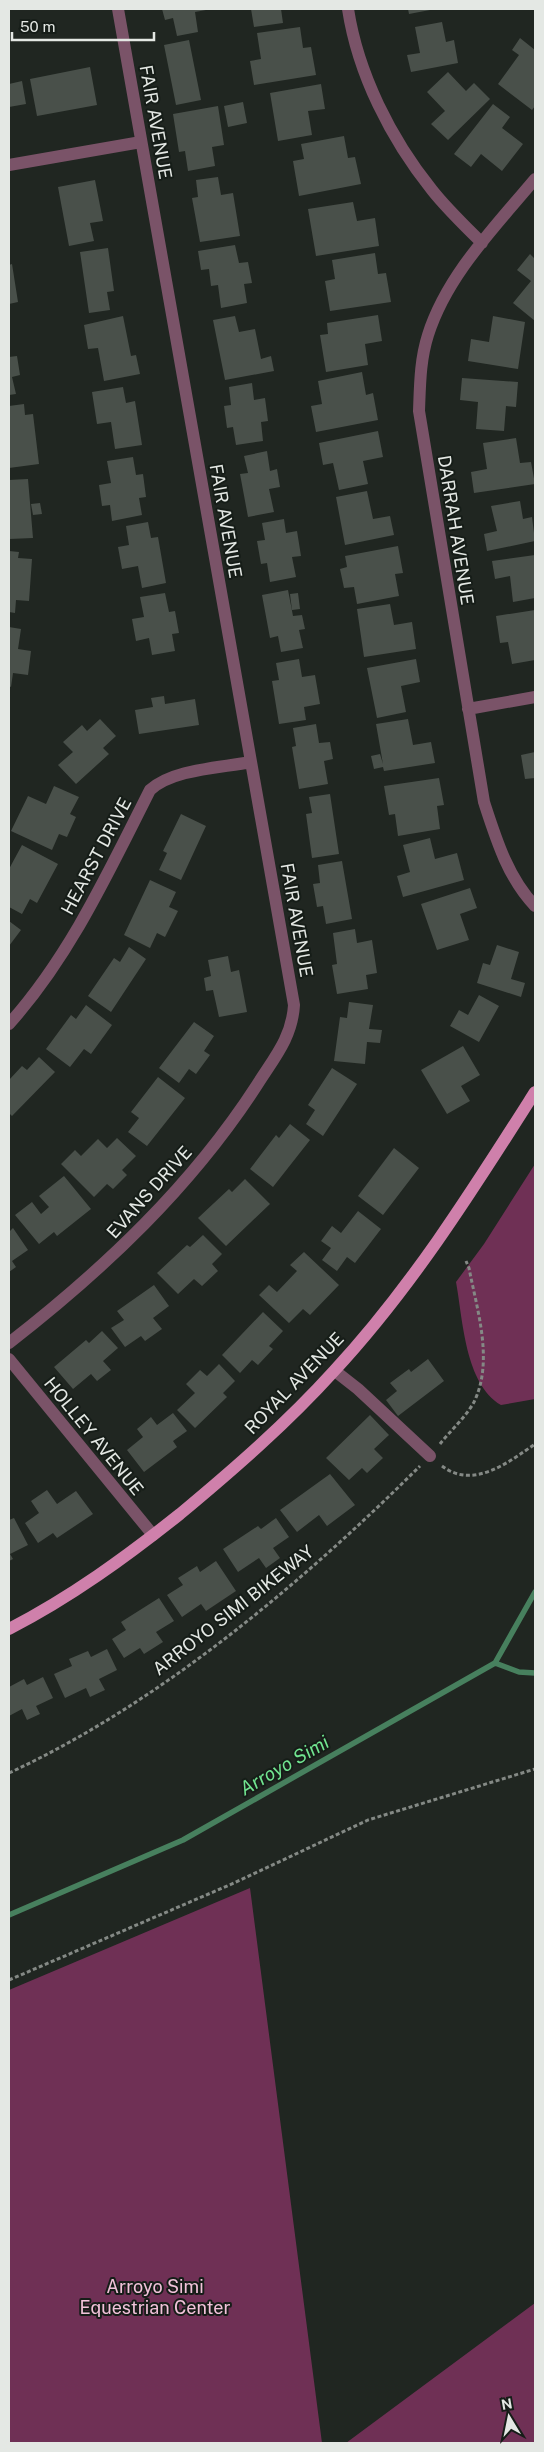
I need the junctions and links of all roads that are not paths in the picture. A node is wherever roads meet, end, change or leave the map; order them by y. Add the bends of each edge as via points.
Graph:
1 (118, 9) edge
2 (348, 9) edge
3 (141, 142) junction
4 (9, 165) edge
5 (535, 180) edge
6 (482, 243) junction
7 (535, 697) edge
8 (468, 709) junction
9 (251, 762) junction
10 (535, 906) edge
11 (9, 1024) edge
12 (287, 1039) joint
13 (535, 1092) edge
14 (9, 1342) edge
15 (9, 1359) edge
16 (335, 1370) junction
17 (430, 1456) road end
18 (153, 1535) junction
19 (9, 1629) edge

1 - 3 street, FAIR AVENUE
2 - 6 street via 363,65 383,114 433,191
3 - 4 street
3 - 9 street, FAIR AVENUE
5 - 6 street, DARRAH AVENUE
6 - 8 street, DARRAH AVENUE via 445,295 428,336 420,371 419,411
7 - 8 street
8 - 10 street, DARRAH AVENUE via 484,802 497,841 511,873
9 - 11 street, HEARST DRIVE via 173,776 150,790 78,928
9 - 12 street, FAIR AVENUE via 294,1004 293,1022
12 - 14 street, EVANS DRIVE via 240,1110 176,1191 117,1253 68,1297
13 - 16 main road, ROYAL AVENUE via 447,1228 387,1309
15 - 18 street, HOLLEY AVENUE
16 - 17 street
16 - 18 main road, ROYAL AVENUE via 281,1426
18 - 19 main road, ROYAL AVENUE via 93,1580

